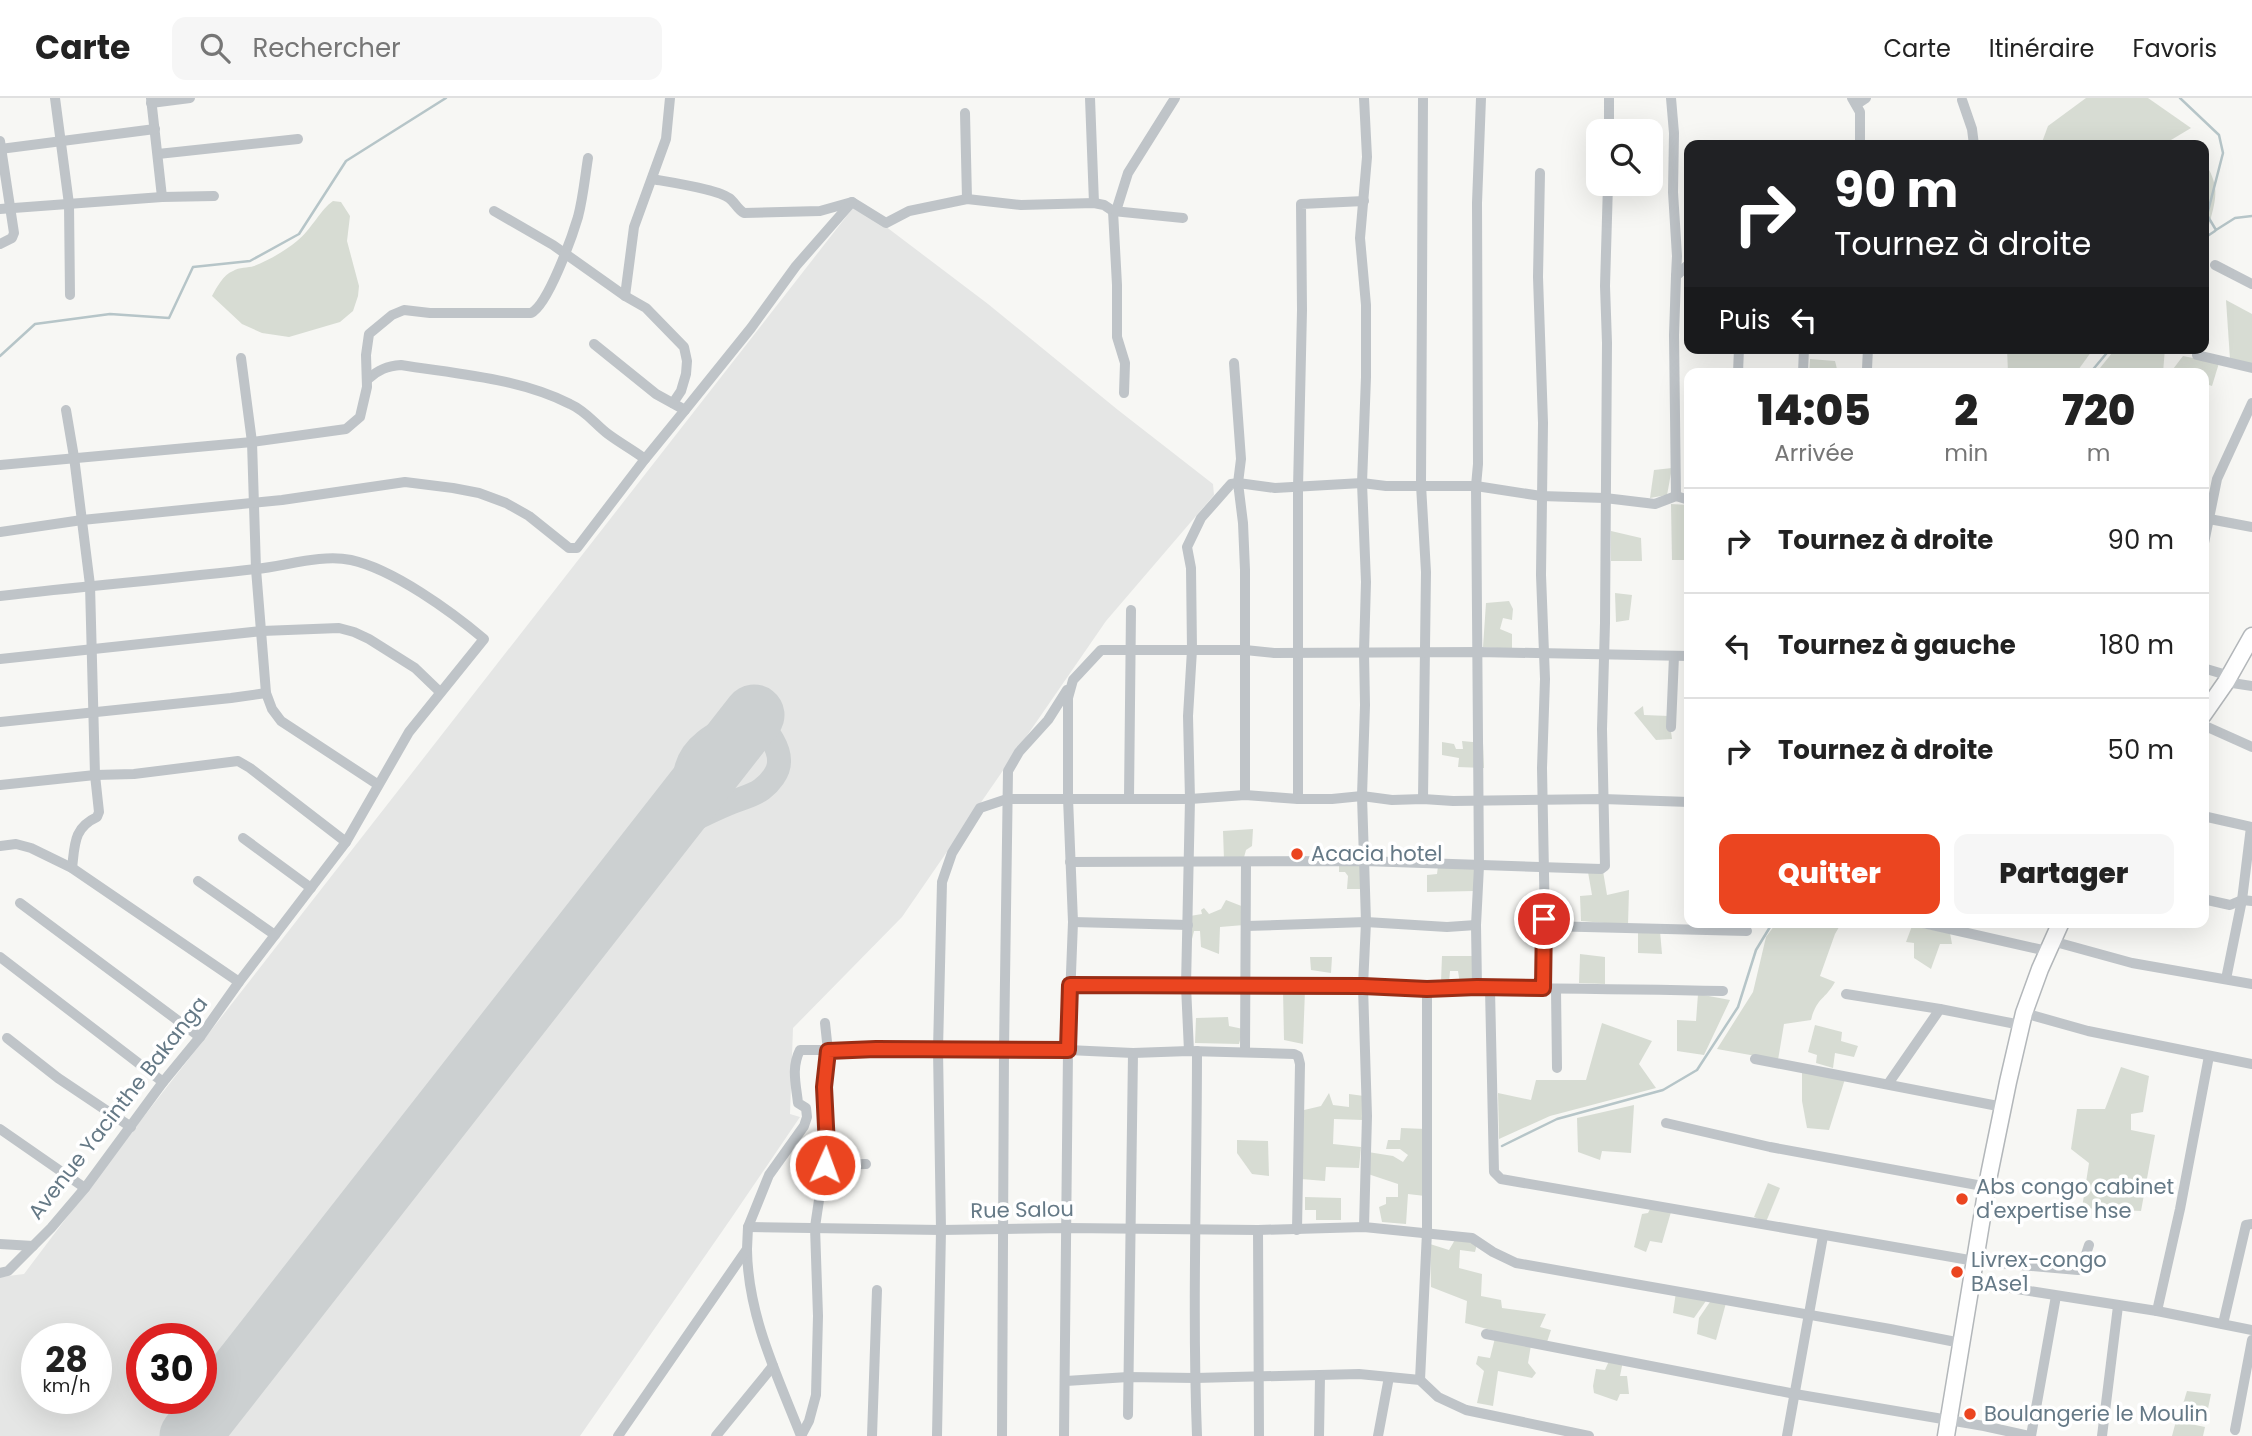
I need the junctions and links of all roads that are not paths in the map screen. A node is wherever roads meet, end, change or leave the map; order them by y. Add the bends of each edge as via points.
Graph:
1 (55, 98) edge
2 (190, 98) edge
3 (1090, 98) edge
4 (1175, 98) edge
5 (1364, 98) edge
6 (1423, 98) edge
7 (1481, 98) edge
8 (1609, 98) edge
9 (1671, 98) edge
10 (151, 100) edge
11 (670, 100) edge
12 (1859, 100) edge
13 (1962, 100) dead end
14 (965, 113) dead end
15 (1609, 119) edge
16 (155, 129) junction
17 (298, 139) dead end
18 (1860, 140) edge
19 (1973, 140) edge
20 (60, 142) junction
21 (0, 146) edge
22 (158, 154) junction
23 (589, 158) dead end
24 (1540, 173) dead end
25 (652, 179) junction
26 (214, 196) dead end
27 (1608, 196) edge
28 (162, 197) junction
29 (967, 199) junction
30 (1364, 201) junction
31 (852, 202) junction
32 (1094, 203) junction
33 (69, 204) junction
34 (5, 208) edge
35 (494, 211) dead end
36 (1115, 211) junction
37 (1183, 218) dead end
38 (0, 244) edge
39 (566, 253) junction
40 (2215, 265) dead end
41 (1684, 269) edge
42 (1676, 276) junction
43 (2252, 284) edge
44 (70, 295) dead end
45 (625, 296) junction
46 (594, 344) dead end
47 (2197, 355) dead end
48 (241, 358) dead end
49 (1234, 363) dead end
50 (2252, 368) edge
51 (368, 379) junction
52 (1124, 393) dead end
53 (673, 403) junction
54 (2252, 403) edge
55 (66, 410) dead end
56 (685, 410) junction
57 (252, 442) junction
58 (74, 457) junction
59 (645, 458) junction
60 (0, 465) edge
61 (1238, 483) junction
62 (1362, 483) junction
63 (1421, 485) junction
64 (1476, 486) junction
65 (1298, 488) junction
66 (1541, 496) junction
67 (1675, 496) junction
68 (1605, 498) junction
69 (1684, 499) edge
70 (253, 503) junction
71 (2209, 507) edge
72 (2209, 519) edge
73 (82, 520) junction
74 (2252, 527) edge
75 (0, 532) edge
76 (256, 569) junction
77 (90, 585) junction
78 (0, 596) edge
79 (1130, 610) dead end
80 (261, 631) junction
81 (2252, 636) edge
82 (1131, 649) junction
83 (92, 650) junction
84 (1192, 650) junction
85 (1245, 650) junction
86 (1364, 652) junction
87 (1424, 652) junction
88 (1478, 652) junction
89 (1299, 653) junction
90 (1543, 653) junction
91 (1604, 653) junction
92 (1674, 656) junction
93 (1684, 656) edge
94 (0, 659) edge
95 (2209, 671) edge
96 (2228, 679) junction
97 (1073, 680) junction
98 (2252, 685) edge
99 (440, 692) junction
100 (266, 693) junction
101 (2209, 706) edge
102 (93, 711) junction
103 (0, 722) edge
104 (1671, 727) dead end
105 (2209, 728) edge
106 (2252, 747) edge
107 (95, 775) junction
108 (377, 783) junction
109 (0, 785) edge
110 (1245, 795) junction
111 (1362, 796) junction
112 (1068, 798) junction
113 (1129, 798) junction
114 (1007, 799) junction
115 (1190, 799) junction
116 (1298, 799) junction
117 (1423, 799) junction
118 (1478, 799) junction
119 (1602, 799) junction
120 (1542, 800) junction
121 (1684, 802) edge
122 (2209, 817) edge
123 (2252, 827) edge
124 (243, 838) dead end
125 (346, 842) junction
126 (0, 846) edge
127 (1364, 861) junction
128 (1070, 862) junction
129 (1246, 862) junction
130 (1188, 863) junction
131 (1479, 866) junction
132 (1543, 867) junction
133 (72, 868) junction
134 (198, 881) dead end
135 (311, 888) junction
136 (2209, 900) edge
137 (2247, 901) edge
138 (20, 903) dead end
139 (1073, 922) junction
140 (1366, 922) junction
141 (1188, 925) junction
142 (1476, 925) junction
143 (1246, 926) junction
144 (1545, 926) junction
145 (1952, 928) edge
146 (2058, 928) edge
147 (1747, 931) dead end
148 (275, 935) junction
149 (2050, 946) junction
150 (0, 957) edge
151 (2225, 979) junction
152 (239, 982) junction
153 (2252, 984) edge
154 (1070, 985) junction
155 (1186, 986) junction
156 (1247, 986) junction
157 (1363, 986) junction
158 (1477, 987) junction
159 (1543, 988) junction
160 (1427, 989) junction
161 (1490, 989) junction
162 (1556, 989) junction
163 (1723, 991) dead end
164 (1846, 995) dead end
165 (1940, 1009) junction
166 (2023, 1019) junction
167 (825, 1023) dead end
168 (200, 1037) junction
169 (7, 1038) dead end
170 (938, 1050) junction
171 (1004, 1050) junction
172 (1068, 1050) junction
173 (828, 1051) junction
174 (1193, 1051) junction
175 (1245, 1051) junction
176 (1133, 1053) junction
177 (2209, 1056) junction
178 (1755, 1059) dead end
179 (2252, 1064) edge
180 (1557, 1068) dead end
181 (163, 1082) junction
182 (1888, 1084) junction
183 (2003, 1107) junction
184 (1666, 1123) dead end
185 (131, 1127) junction
186 (0, 1129) edge
187 (866, 1164) dead end
188 (825, 1165) junction
189 (1987, 1187) junction
190 (85, 1188) junction
191 (2252, 1224) edge
192 (748, 1227) junction
193 (816, 1227) junction
194 (1364, 1227) junction
195 (1068, 1228) junction
196 (1004, 1229) junction
197 (1131, 1229) junction
198 (1197, 1229) junction
199 (940, 1230) junction
200 (1258, 1230) junction
201 (1297, 1230) junction
202 (1427, 1232) junction
203 (1823, 1236) junction
204 (0, 1244) edge
205 (2090, 1245) dead end
206 (33, 1246) junction
207 (747, 1249) junction
208 (1975, 1261) junction
209 (4, 1272) edge
210 (1972, 1282) junction
211 (877, 1290) dead end
212 (2056, 1296) junction
213 (2118, 1306) junction
214 (2157, 1311) junction
215 (1809, 1315) junction
216 (2223, 1324) junction
217 (2252, 1330) edge
218 (1486, 1334) dead end
219 (2252, 1340) edge
220 (1961, 1343) junction
221 (774, 1366) junction
222 (1320, 1376) junction
223 (1128, 1377) junction
224 (1257, 1377) junction
225 (1389, 1377) junction
226 (1195, 1378) junction
227 (1420, 1380) junction
228 (1066, 1381) junction
229 (1795, 1394) junction
230 (1128, 1415) dead end
231 (1947, 1429) edge
232 (2235, 1430) dead end
233 (618, 1436) edge
234 (716, 1436) edge
235 (801, 1436) edge
236 (872, 1436) edge
237 (937, 1436) edge
238 (1002, 1436) edge
239 (1064, 1436) edge
240 (1197, 1436) edge
241 (1259, 1436) edge
242 (1319, 1436) edge
243 (1378, 1436) edge
244 (1586, 1436) edge
245 (1787, 1436) edge
246 (2030, 1436) edge
247 (2102, 1436) edge

1 - 20 street
2 - 10 street
3 - 32 street
4 - 36 street via 1128,173
5 - 30 street
6 - 63 street
7 - 64 street
8 - 15 street
9 - 42 street
10 - 16 street
11 - 25 street via 666,139
12 - 18 street
13 - 19 street
14 - 29 street
16 - 20 street
16 - 22 street
17 - 22 street
20 - 21 street
20 - 33 street
21 - 34 street
22 - 28 street
23 - 39 street via 579,215
24 - 66 street
25 - 31 street via 720,193 744,213 820,211
25 - 45 street via 634,227
26 - 28 street
27 - 68 street
28 - 33 street
29 - 31 street via 909,211 886,223
29 - 32 street via 1020,205
30 - 62 street via 1360,238 1366,305
30 - 65 street via 1301,204
31 - 56 street via 796,266
32 - 36 street
33 - 34 street
33 - 44 street
34 - 38 street via 14,233
35 - 39 street
36 - 37 street
36 - 52 street via 1116,337 1125,363
39 - 45 street
39 - 51 street via 541,306 531,313 404,310 391,315 369,334
40 - 43 street
41 - 42 street
42 - 67 street
45 - 53 street via 646,307 684,347 686,374
46 - 53 street
47 - 50 street
48 - 57 street
49 - 61 street via 1241,458
51 - 57 street via 360,417 346,429
51 - 59 street via 377,371 401,365 533,390 585,412 609,435
53 - 56 street
54 - 71 street
55 - 58 street
56 - 59 street
57 - 58 street
57 - 70 street
58 - 60 street
58 - 73 street
59 - 70 street via 573,549 506,503 430,484 405,482
61 - 65 street
61 - 84 street via 1231,484 1201,518 1187,547
61 - 85 street via 1244,535
62 - 63 street
62 - 65 street
62 - 86 street
63 - 64 street
63 - 87 street
64 - 66 street
64 - 88 street
65 - 89 street
66 - 68 street
66 - 90 street
67 - 68 street via 1655,504
67 - 69 street
68 - 91 street
70 - 73 street
70 - 76 street
72 - 74 street
73 - 75 street
73 - 77 street
76 - 77 street
76 - 80 street
76 - 99 street via 336,558 361,563 453,614 484,639
77 - 78 street
77 - 83 street
79 - 82 street
80 - 83 street
80 - 99 street via 339,628 354,632 415,668
80 - 100 street
81 - 96 highway
82 - 84 street
82 - 97 street via 1101,650
82 - 113 street
83 - 94 street
83 - 102 street
84 - 85 street
84 - 115 street
85 - 89 street
85 - 110 street
86 - 87 street
86 - 89 street
86 - 111 street
87 - 88 street
87 - 117 street
88 - 90 street
88 - 118 street
89 - 116 street
90 - 91 street
90 - 120 street
91 - 92 street
91 - 119 street
92 - 93 street
92 - 104 street
95 - 96 street
96 - 98 street
96 - 101 highway
97 - 112 street via 1068,698
97 - 114 street via 1008,771
99 - 108 street
100 - 102 street
100 - 108 street via 272,709 287,726
102 - 103 street
102 - 107 street
105 - 106 street
107 - 109 street
107 - 125 street via 238,761
107 - 133 street via 99,812 80,828
108 - 125 street, Avenue Yacinthe Bakanga
110 - 115 street
110 - 116 street
111 - 116 street
111 - 117 street
111 - 127 street
112 - 113 street
112 - 114 street
112 - 128 street
113 - 115 street
114 - 170 street via 980,808 952,853 942,882
114 - 171 street
115 - 130 street
117 - 118 street
118 - 120 street
118 - 131 street
119 - 120 street
119 - 121 street
119 - 132 street via 1605,866
120 - 132 street
122 - 123 street
123 - 137 street
124 - 135 street
125 - 135 street, Avenue Yacinthe Bakanga
126 - 133 street via 31,848
127 - 129 street
127 - 131 street
127 - 140 street
128 - 130 street
128 - 139 street
129 - 130 street
129 - 143 street
130 - 141 street
131 - 132 street
131 - 142 street
132 - 144 street
133 - 152 street
134 - 148 street
135 - 148 street, Avenue Yacinthe Bakanga
136 - 137 street via 2230,905
137 - 151 street
138 - 168 street
139 - 141 street
139 - 154 street
140 - 142 street
140 - 143 street
140 - 157 street
141 - 155 street
142 - 158 street
143 - 156 street
144 - 147 street
144 - 159 street
145 - 149 street
146 - 149 highway
148 - 152 street, Avenue Yacinthe Bakanga
149 - 151 street
149 - 166 highway
150 - 181 street
151 - 153 street
152 - 168 street, Avenue Yacinthe Bakanga
154 - 155 street
154 - 172 street
155 - 156 street
155 - 174 street
156 - 157 street
156 - 175 street
157 - 160 street
157 - 194 street
158 - 160 street
158 - 161 street
159 - 161 street
159 - 162 street
160 - 202 street
161 - 203 street via 1497,1177
162 - 163 street
162 - 180 street
164 - 165 street
165 - 166 street
165 - 182 street
166 - 177 street
166 - 183 highway
167 - 173 street
168 - 181 street, Avenue Yacinthe Bakanga
169 - 185 street
170 - 171 street
170 - 173 street
170 - 199 street
171 - 172 street
171 - 196 street
172 - 176 street
172 - 195 street
173 - 188 street
173 - 192 street via 800,1050 795,1061 798,1103 806,1108 807,1117 769,1175
174 - 175 street
174 - 176 street
174 - 198 street
175 - 201 street via 1289,1053 1300,1060
176 - 197 street
177 - 179 street
177 - 214 street
178 - 182 street
181 - 185 street, Avenue Yacinthe Bakanga
182 - 183 street
183 - 189 highway
184 - 189 street
185 - 190 street, Avenue Yacinthe Bakanga
186 - 190 street
187 - 188 street
188 - 193 street
189 - 208 highway
190 - 206 street, Avenue Yacinthe Bakanga
191 - 216 street via 2246,1226
192 - 193 street, Rue Salou
192 - 207 street
193 - 199 street, Rue Salou
193 - 235 street via 816,1395
194 - 201 street, Rue Salou
194 - 202 street, Rue Salou
195 - 196 street, Rue Salou
195 - 197 street, Rue Salou
195 - 228 street
196 - 199 street, Rue Salou
196 - 238 street
197 - 198 street, Rue Salou
197 - 223 street
198 - 200 street, Rue Salou
198 - 226 street
199 - 237 street
200 - 201 street, Rue Salou
200 - 224 street
202 - 215 street, Rue Salou via 1472,1238 1516,1263
202 - 227 street
203 - 208 street
203 - 215 street
204 - 206 street
205 - 208 street via 2078,1270
206 - 209 street, Avenue Yacinthe Bakanga
207 - 221 street via 752,1301
207 - 233 street
208 - 210 highway
210 - 212 street
210 - 220 highway
211 - 236 street
212 - 213 street
212 - 246 street
213 - 214 street
213 - 247 street
214 - 216 street
215 - 220 street, Rue Salou
215 - 229 street
216 - 217 street
218 - 229 street
219 - 232 street
220 - 231 highway
221 - 234 street
221 - 235 street
222 - 224 street
222 - 225 street
222 - 242 street
223 - 226 street
223 - 228 street
223 - 230 street
224 - 226 street
224 - 241 street
225 - 227 street
225 - 243 street
226 - 240 street
227 - 244 street via 1438,1397 1466,1410
228 - 239 street
229 - 231 street
229 - 245 street
231 - 246 street via 1984,1426

